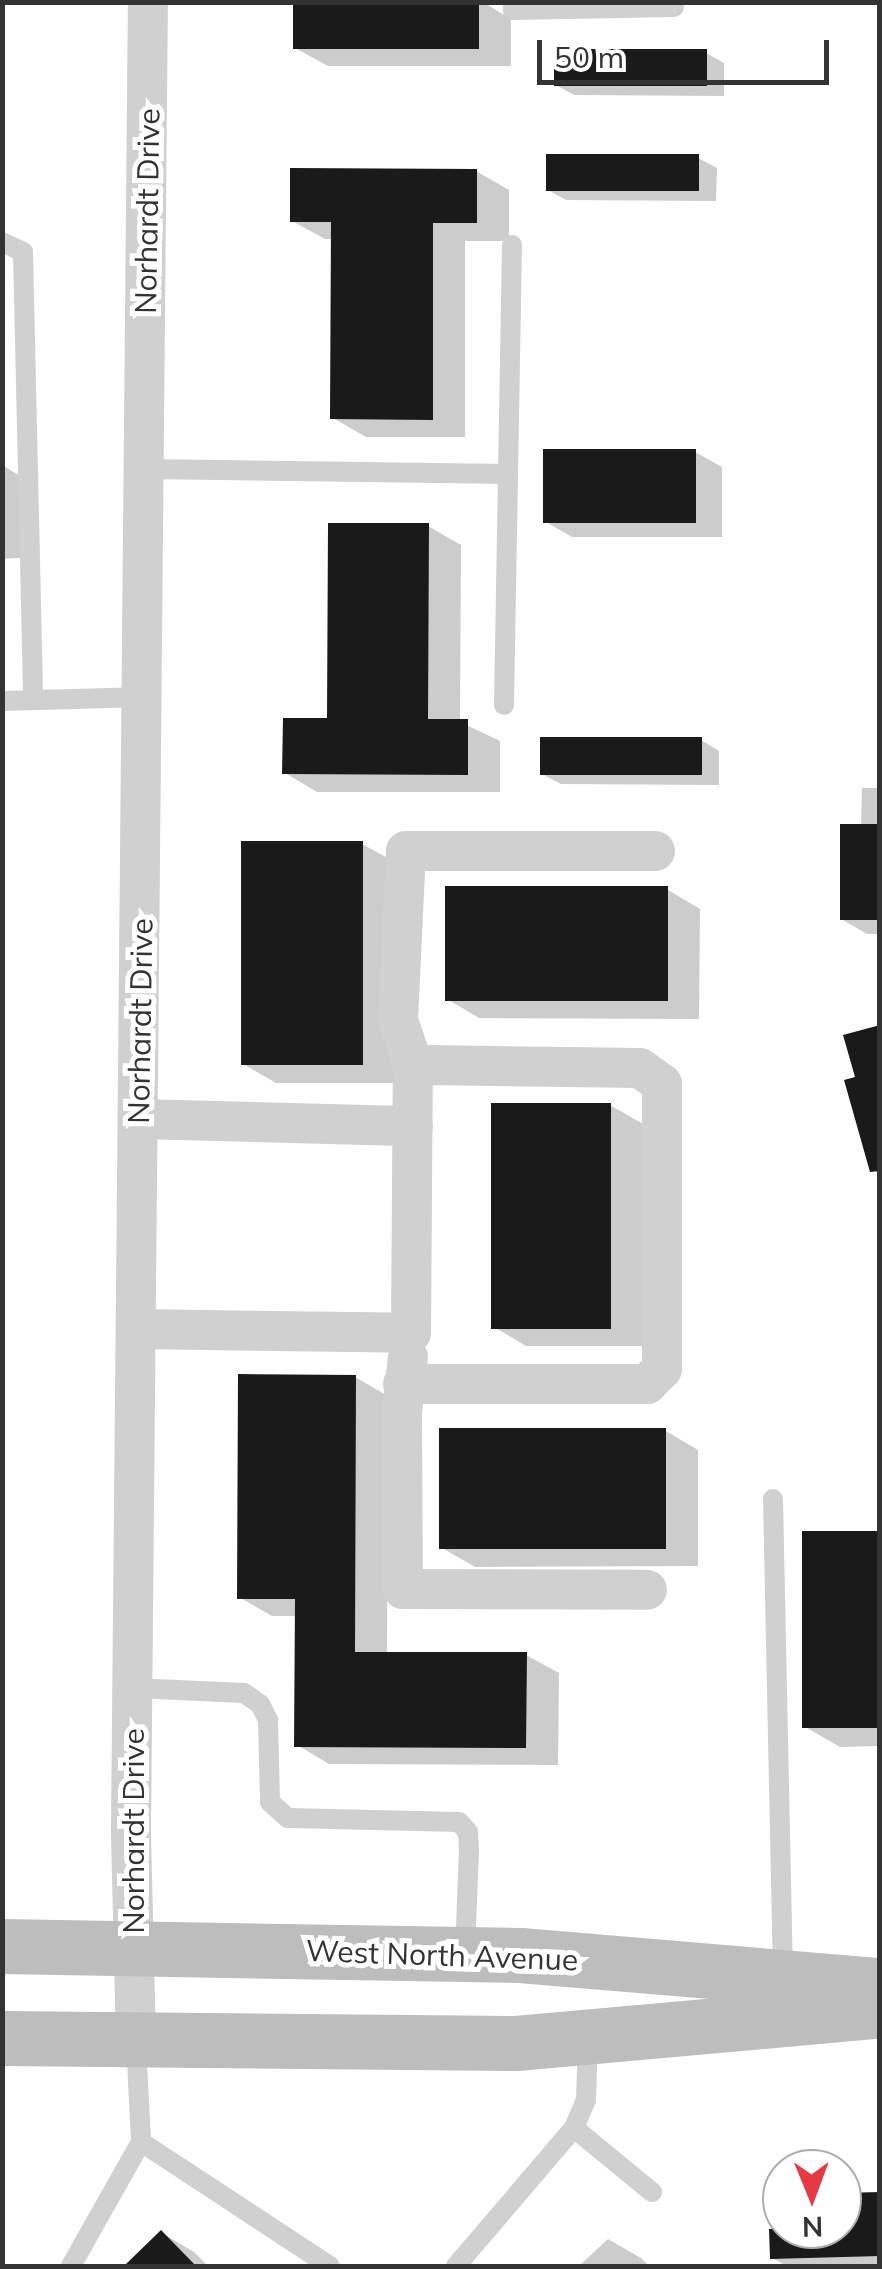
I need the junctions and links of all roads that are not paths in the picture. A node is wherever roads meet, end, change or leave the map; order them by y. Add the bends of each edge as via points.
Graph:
1 (148, 2) edge
2 (513, 2) edge
3 (674, 8) dead end
4 (2, 242) edge
5 (512, 245) dead end
6 (144, 469) junction
7 (508, 474) junction
8 (144, 696) junction
9 (34, 700) junction
10 (2, 701) edge
11 (504, 704) dead end
12 (655, 852) dead end
13 (413, 1066) junction
14 (138, 1119) junction
15 (412, 1126) junction
16 (137, 1329) junction
17 (412, 1333) junction
18 (403, 1384) junction
19 (773, 1499) dead end
20 (647, 1590) dead end
21 (133, 1688) junction
22 (2, 1946) edge
23 (133, 1946) junction
24 (464, 1954) junction
25 (880, 1985) edge
26 (783, 1998) junction
27 (880, 2011) edge
28 (588, 2036) junction
29 (2, 2038) edge
30 (136, 2040) junction
31 (574, 2128) junction
32 (141, 2142) junction
33 (652, 2192) dead end
34 (70, 2266) edge
35 (330, 2266) edge
36 (456, 2266) edge

1 - 6 street, Norhardt Drive
2 - 3 lane via 513,10
4 - 9 lane via 23,252
5 - 7 lane
6 - 7 lane
6 - 8 street, Norhardt Drive
7 - 11 lane
8 - 9 lane
8 - 14 street, Norhardt Drive
9 - 10 lane
12 - 13 street via 406,850 398,1020
13 - 15 street
13 - 18 street via 640,1068 662,1084 662,1369 648,1384
14 - 15 street
14 - 16 street, Norhardt Drive
15 - 17 street
16 - 17 street
16 - 21 street, Norhardt Drive
17 - 18 street
18 - 20 street via 403,1589
19 - 26 lane
21 - 23 street, Norhardt Drive
21 - 24 lane via 244,1692 260,1704 268,1720 270,1802 288,1818 460,1822 470,1849
22 - 23 main road, West North Avenue
23 - 24 main road, West North Avenue
23 - 30 street, Norhardt Drive
24 - 26 main road, West North Avenue
25 - 26 main road, West North Avenue
26 - 27 main road, West North Avenue
26 - 28 main road, West North Avenue
28 - 30 main road, West North Avenue via 516,2043
28 - 31 lane via 586,2100
29 - 30 main road, West North Avenue
30 - 32 lane
31 - 33 lane
31 - 36 lane
32 - 34 lane
32 - 35 lane

